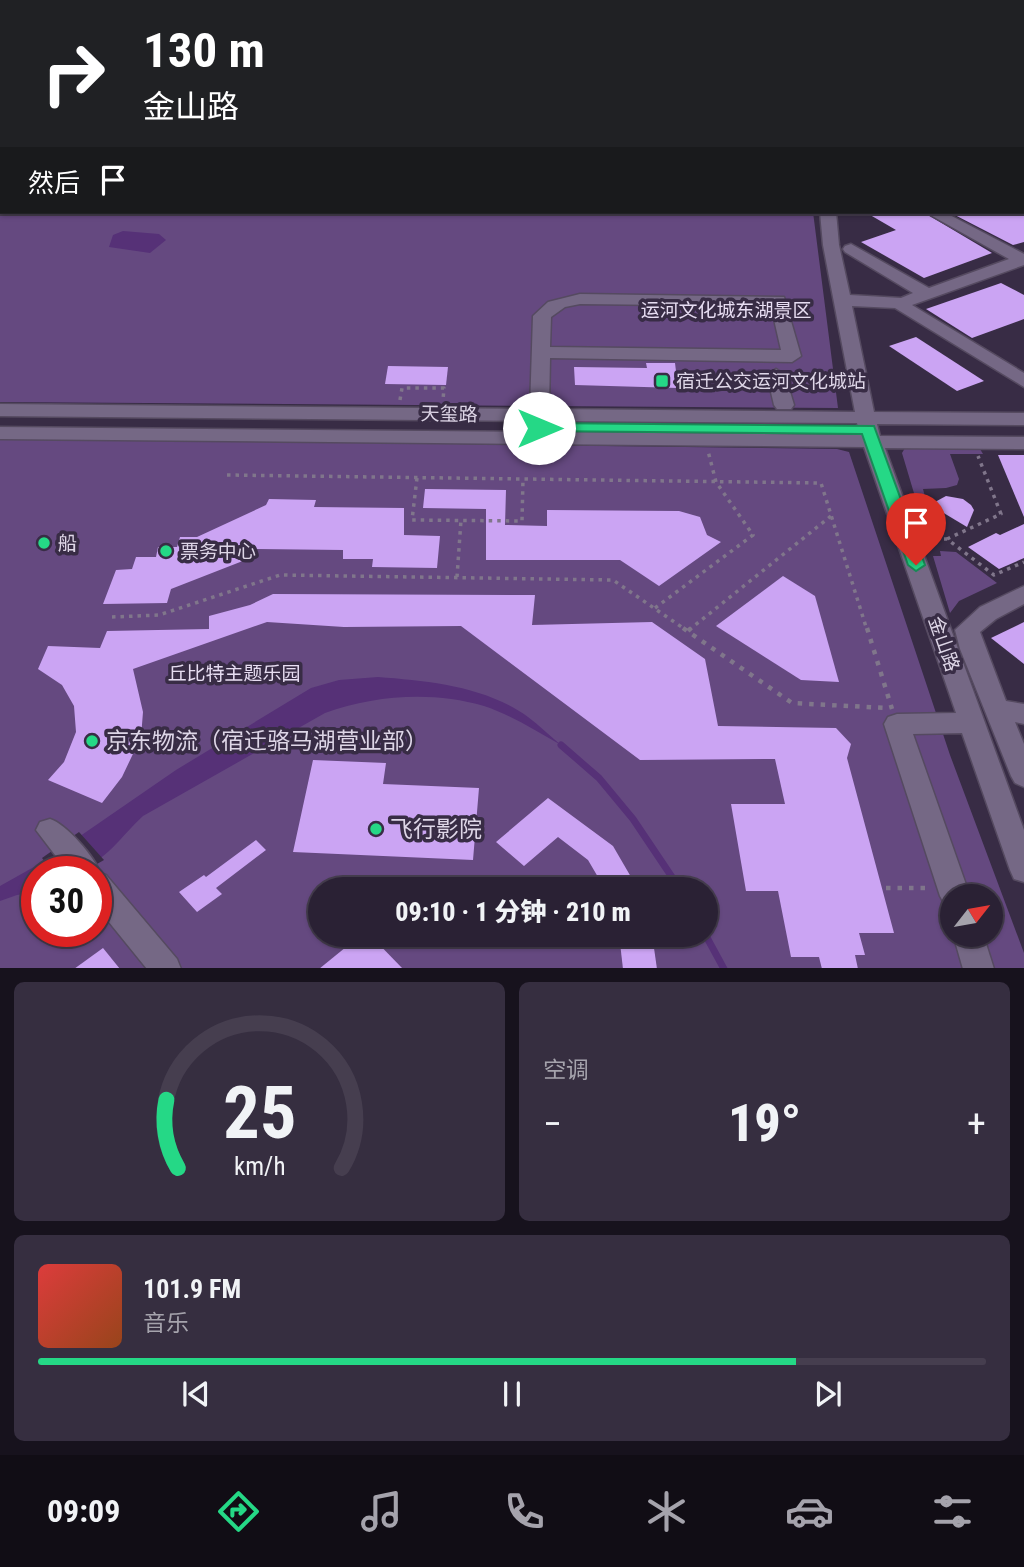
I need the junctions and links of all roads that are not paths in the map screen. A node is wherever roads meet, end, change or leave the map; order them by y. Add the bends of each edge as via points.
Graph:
1 (828, 214) edge
2 (936, 214) edge
3 (851, 249) dead end
4 (1024, 266) edge
5 (927, 294) junction
6 (842, 300) junction
7 (904, 303) junction
8 (542, 352) junction
9 (776, 375) dead end
10 (1024, 381) edge
11 (0, 396) edge
12 (784, 405) junction
13 (0, 410) edge
14 (540, 414) junction
15 (289, 418) junction
16 (1024, 419) edge
17 (0, 422) edge
18 (867, 424) junction
19 (618, 428) junction
20 (1024, 430) edge
21 (0, 433) edge
22 (1024, 443) edge
23 (1024, 594) edge
24 (996, 709) junction
25 (1024, 714) edge
26 (972, 723) junction
27 (1024, 776) edge
28 (50, 830) dead end
29 (72, 856) edge
30 (1024, 870) edge
31 (951, 884) edge
32 (112, 903) edge
33 (972, 947) edge
34 (166, 968) edge
35 (979, 968) edge

1 - 6 street, 金山路
2 - 4 street
3 - 5 street
4 - 5 street via 1004,267
5 - 7 street
6 - 7 street
6 - 18 street, 金山路
7 - 10 street via 903,307
8 - 8 street via 542,316 568,300 778,300 792,356
8 - 14 street
9 - 12 street
11 - 15 street
12 - 14 street
12 - 18 street
13 - 15 street, 天玺路
14 - 15 street, 天玺路
14 - 15 street via 443,400 400,400
14 - 19 street, 天玺路
15 - 17 street, 天玺路
15 - 19 street
15 - 21 street
16 - 18 street, 天玺路
18 - 19 street, 天玺路
18 - 19 street via 706,440
18 - 20 street, 天玺路
18 - 22 street
18 - 26 street, 金山路
23 - 24 street via 967,630
24 - 25 street
24 - 27 street
26 - 30 street, 金山路
26 - 31 street via 894,716
28 - 29 street
32 - 34 street
33 - 35 street

